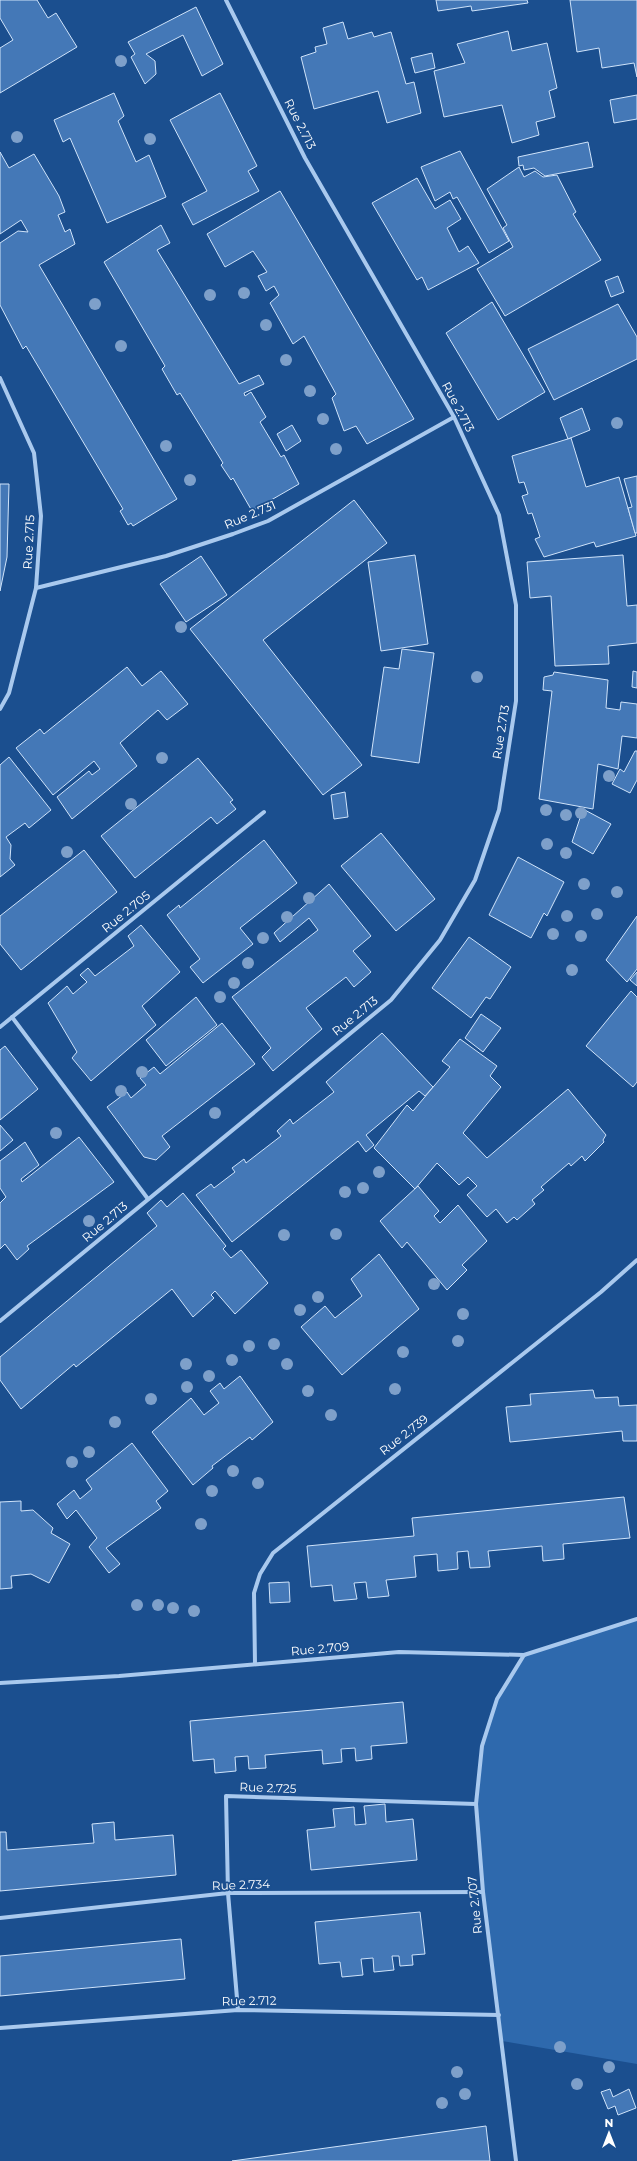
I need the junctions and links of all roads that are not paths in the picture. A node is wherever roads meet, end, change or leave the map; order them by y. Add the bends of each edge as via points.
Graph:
1 (226, 0) edge
2 (0, 378) edge
3 (454, 418) junction
4 (36, 588) junction
5 (0, 709) edge
6 (264, 812) dead end
7 (12, 1017) junction
8 (0, 1027) edge
9 (148, 1199) junction
10 (637, 1260) edge
11 (0, 1321) edge
12 (637, 1619) edge
13 (524, 1655) junction
14 (255, 1664) junction
15 (0, 1683) edge
16 (476, 1804) junction
17 (483, 1892) junction
18 (228, 1893) junction
19 (0, 1918) edge
20 (238, 2010) junction
21 (499, 2016) junction
22 (0, 2028) edge
23 (516, 2161) edge

1 - 3 street, Rue 2.713 via 305,158
2 - 4 street, Rue 2.715 via 34,453 41,516
3 - 4 street, Rue 2.731 via 268,521 166,556
3 - 9 street, Rue 2.713 via 499,515 516,605 516,701 499,810 475,880 440,940 391,1000
4 - 5 street, Rue 2.715 via 9,693
6 - 7 street, Rue 2.705
7 - 8 street, Rue 2.705
7 - 9 street
9 - 11 street, Rue 2.713
10 - 14 street, Rue 2.739 via 601,1292 273,1553 260,1574 254,1594
12 - 13 street, Rue 2.709
13 - 14 street, Rue 2.709 via 398,1652
13 - 16 street, Rue 2.707 via 497,1699 482,1746
14 - 15 street, Rue 2.709
16 - 17 street, Rue 2.707
16 - 18 street, Rue 2.725 via 226,1796
17 - 18 street, Rue 2.734
17 - 21 street, Rue 2.707
18 - 19 street, Rue 2.734
18 - 20 street, Rue 2.725
20 - 21 street, Rue 2.712
20 - 22 street, Rue 2.712
21 - 23 street, Rue 2.707

